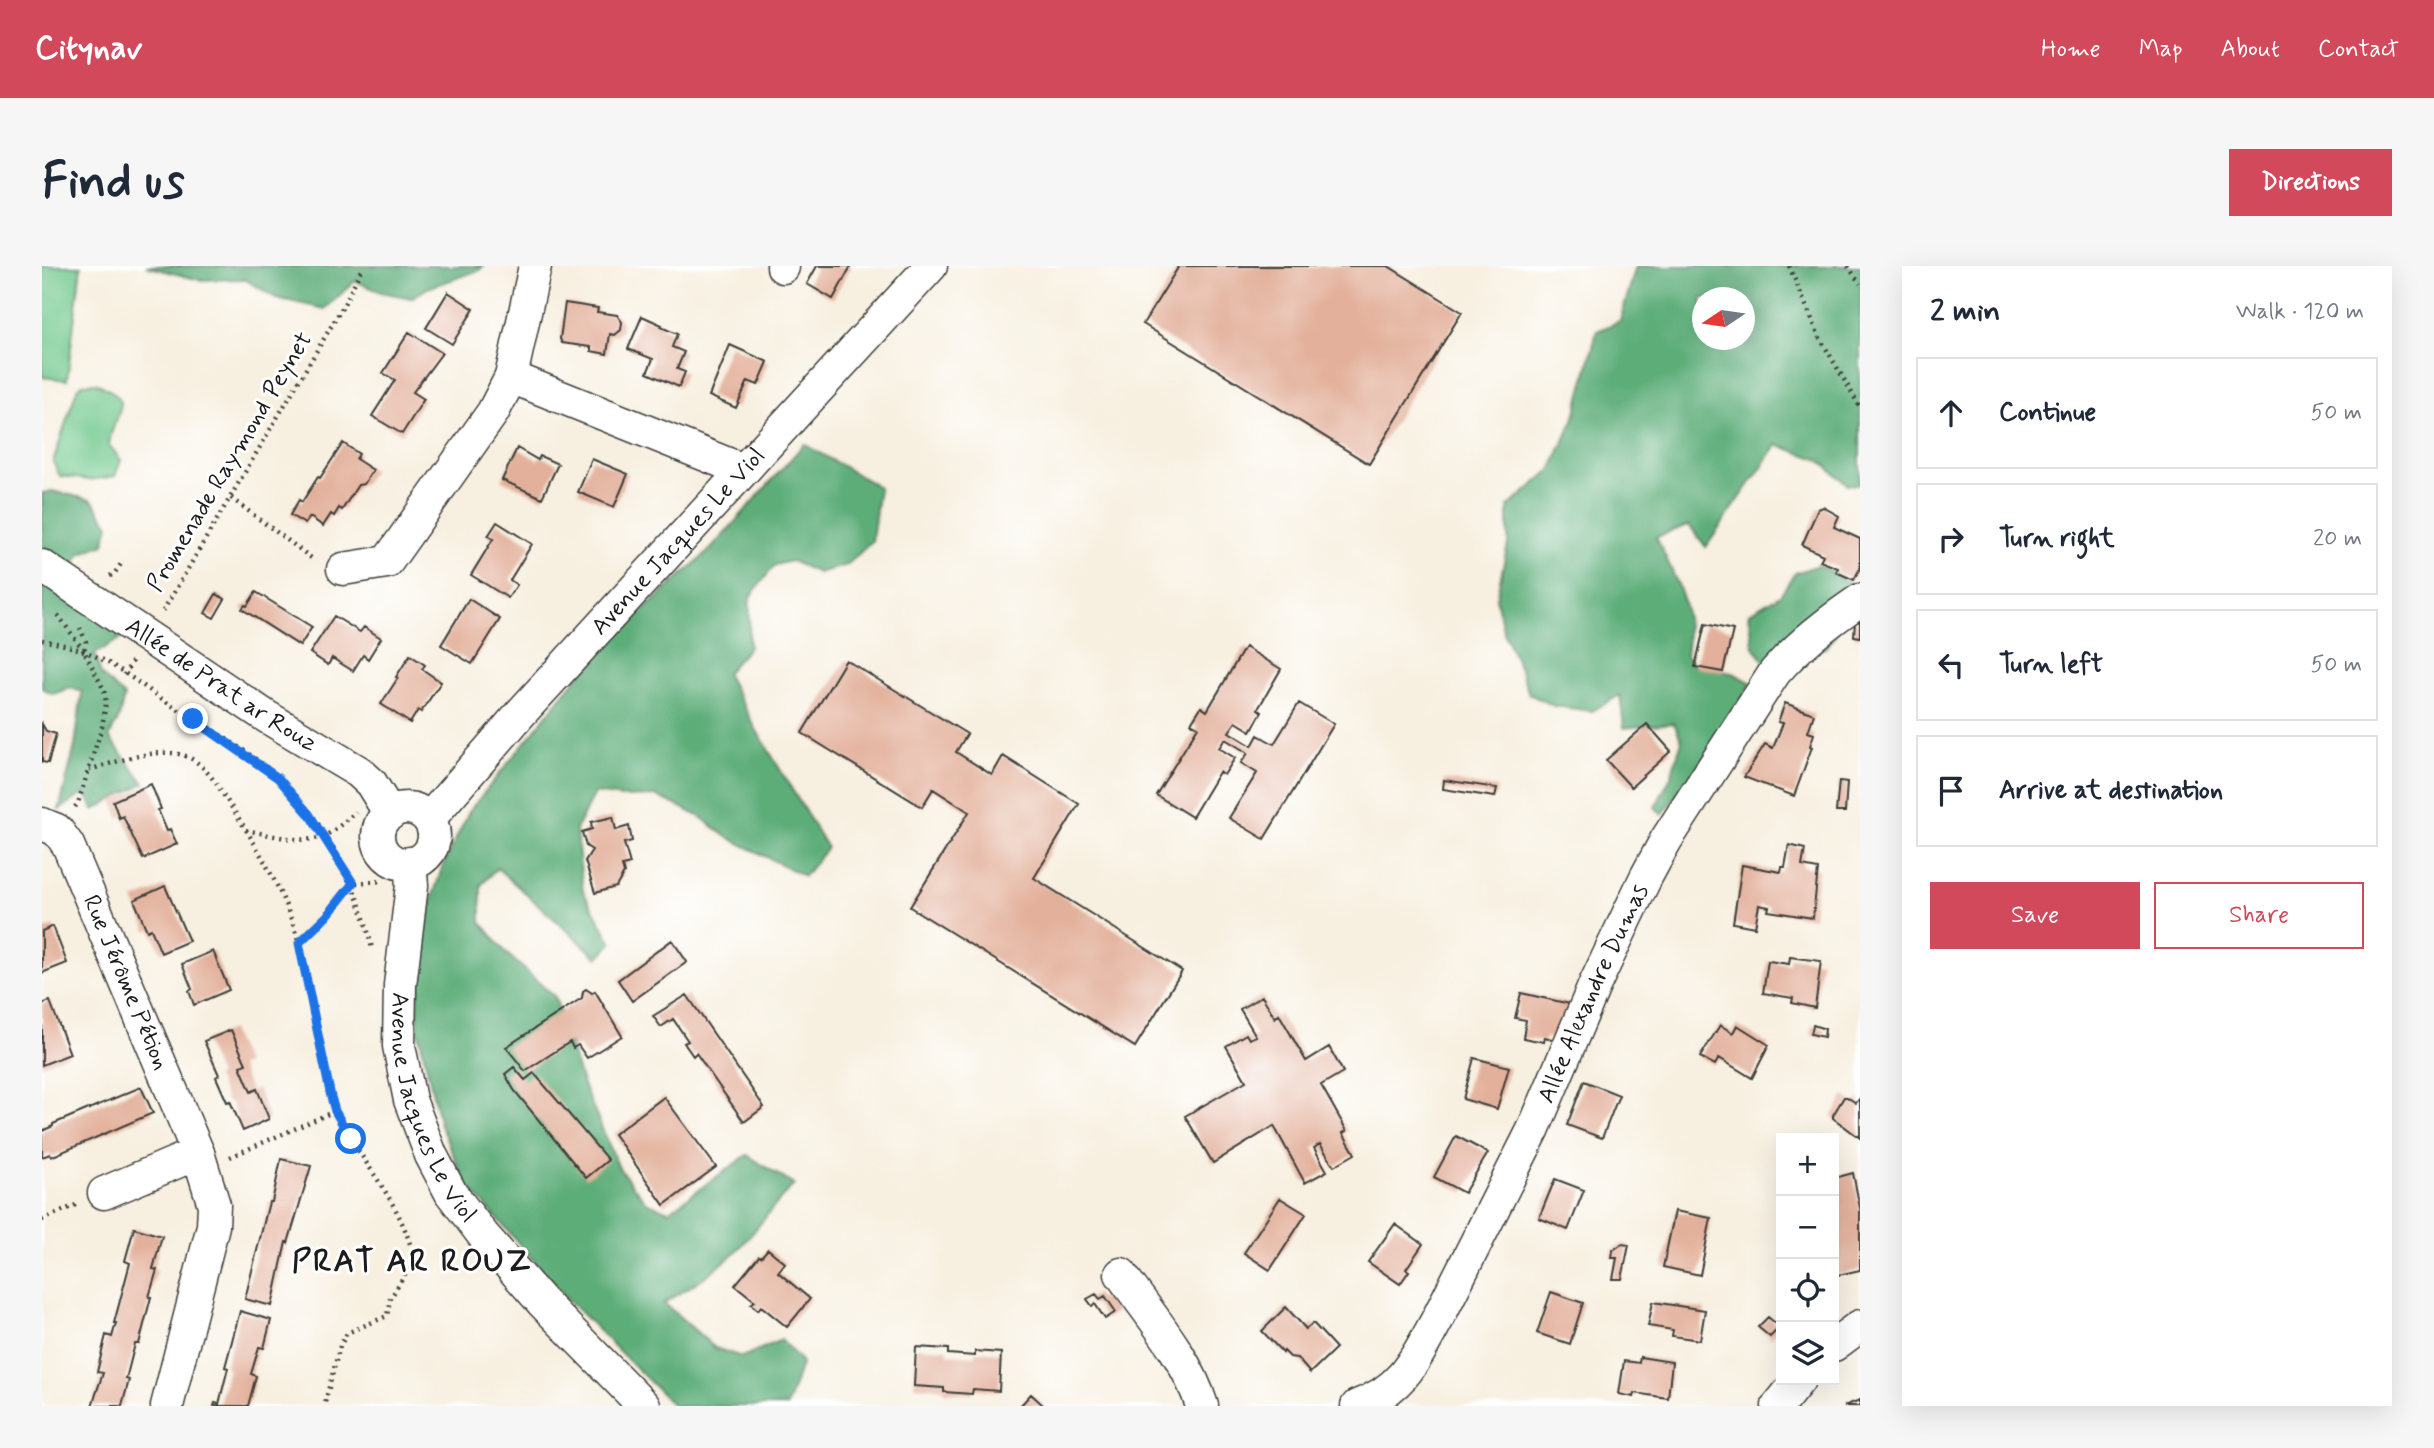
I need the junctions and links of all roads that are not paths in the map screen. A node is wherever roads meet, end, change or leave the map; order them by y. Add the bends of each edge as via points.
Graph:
1 (535, 266) edge
2 (931, 266) edge
3 (511, 377) junction
4 (743, 470) junction
5 (42, 566) edge
6 (343, 569) road end
7 (1860, 600) edge
8 (384, 804) junction
9 (429, 819) junction
10 (49, 827) edge
11 (411, 874) junction
12 (201, 1161) junction
13 (104, 1193) road end
14 (1121, 1274) dead end
15 (1860, 1326) edge
16 (1839, 1341) edge
17 (1795, 1385) edge
18 (167, 1406) edge
19 (644, 1406) edge
20 (1202, 1406) edge
21 (1357, 1406) edge
22 (1778, 1406) edge

1 - 3 street
2 - 4 street, Avenue Jacques Le Viol
3 - 4 street
3 - 6 street via 494,412 387,562
4 - 9 street, Avenue Jacques Le Viol
5 - 8 street, Allée de Prat ar Rouz via 267,717 359,772
7 - 21 street, Allée Alexandre Dumas via 1825,624 1775,672 1680,819 1631,907 1534,1128 1421,1349 1394,1387
8 - 9 street
8 - 11 street via 380,843 388,857
9 - 11 street via 433,843
10 - 12 street, Rue Jérôme Pétion via 68,845
11 - 19 street, Avenue Jacques Le Viol via 400,985 400,1046 410,1100 430,1155 451,1194 483,1235
12 - 13 street
12 - 18 street, Rue Jérôme Pétion via 214,1205 213,1226
14 - 20 street via 1171,1345
15 - 16 street
17 - 22 street

